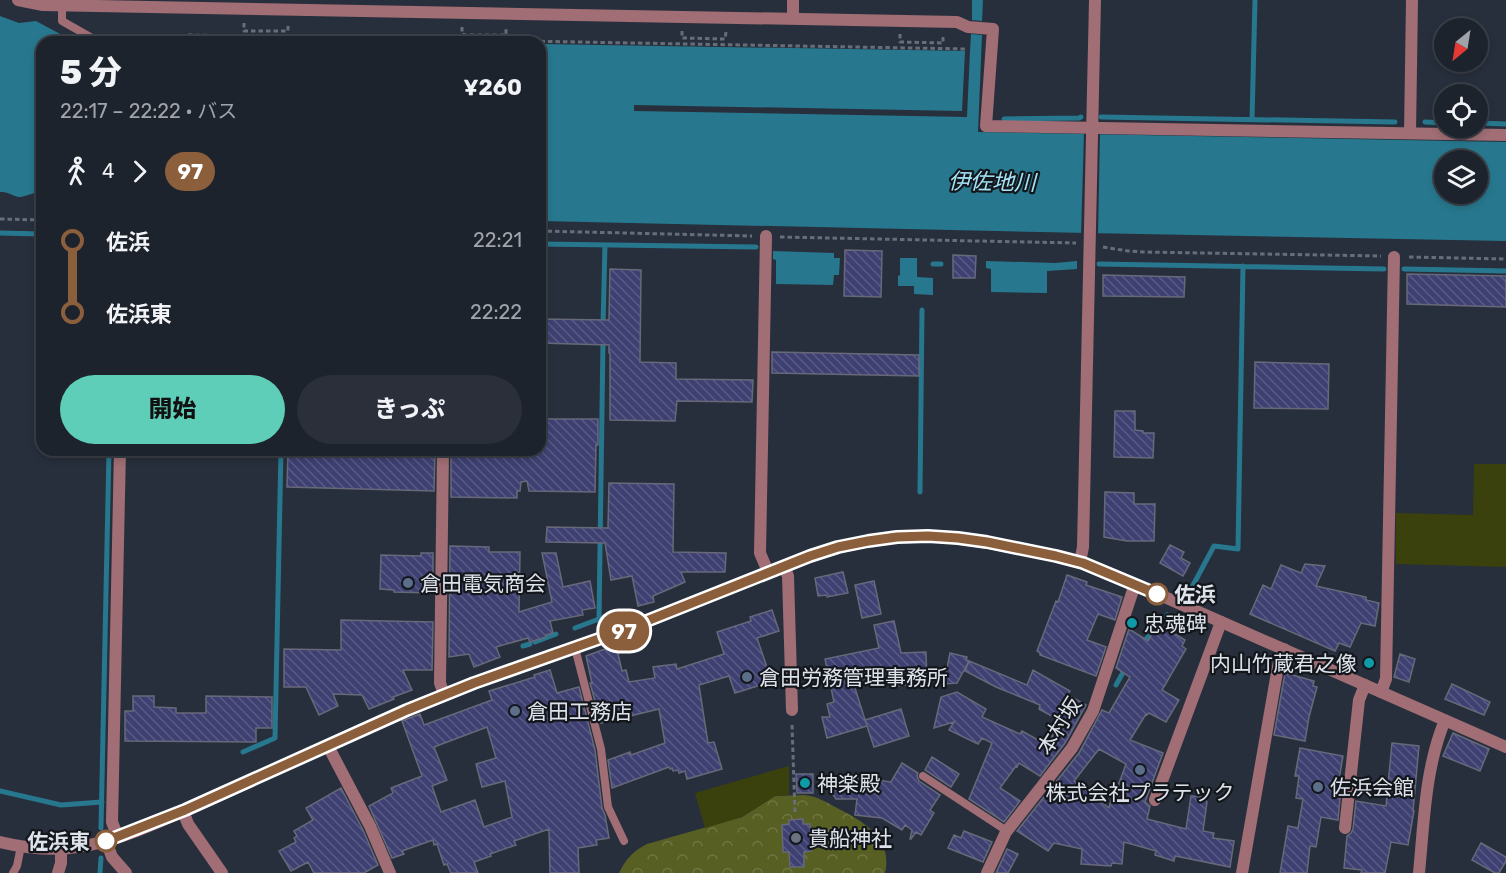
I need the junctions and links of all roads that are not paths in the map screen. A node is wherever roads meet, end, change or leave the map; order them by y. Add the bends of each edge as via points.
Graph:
1 (18, 0) edge
2 (793, 0) edge
3 (1095, 0) edge
4 (1412, 0) edge
5 (62, 6) junction
6 (793, 19) junction
7 (88, 36) edge
8 (1092, 130) junction
9 (1410, 133) junction
10 (1506, 135) edge
11 (766, 236) road end
12 (1394, 257) road end
13 (120, 456) edge
14 (442, 456) edge
15 (1080, 562) junction
16 (784, 566) junction
17 (768, 572) junction
18 (1136, 584) junction
19 (1221, 622) junction
20 (575, 648) junction
21 (1284, 649) junction
22 (1365, 685) junction
23 (1381, 692) junction
24 (444, 694) junction
25 (792, 710) road end
26 (1445, 720) junction
27 (328, 746) junction
28 (1506, 747) edge
29 (923, 776) dead end
30 (1155, 800) dead end
31 (183, 811) junction
32 (1345, 828) dead end
33 (1007, 831) junction
34 (112, 839) junction
35 (624, 841) dead end
36 (0, 842) edge
37 (21, 846) junction
38 (61, 849) junction
39 (13, 873) edge
40 (58, 873) edge
41 (126, 873) edge
42 (222, 873) edge
43 (390, 873) edge
44 (987, 873) edge
45 (1242, 873) edge
46 (1419, 873) edge

1 - 5 street
2 - 6 street
3 - 8 street
4 - 9 street
5 - 6 street
5 - 7 lane via 62,21
6 - 8 street via 957,22 993,29 986,126
8 - 9 street
8 - 15 street
9 - 10 street
11 - 17 street via 760,552
12 - 23 street via 1386,678
13 - 34 street
14 - 24 street via 440,683
15 - 16 street via 987,542 928,536 838,547
15 - 18 street
16 - 17 street
16 - 25 street via 788,576
17 - 20 street
18 - 19 street
18 - 33 street, 本村坂 via 1097,703 1072,748
19 - 21 street
19 - 30 street
20 - 24 street
20 - 35 lane via 601,749 608,807
21 - 22 street
21 - 45 street
22 - 23 street
22 - 32 street via 1359,700
23 - 26 street
24 - 27 street
26 - 28 street
26 - 46 street via 1431,766
27 - 31 street
27 - 43 street
29 - 33 lane
31 - 34 street
31 - 42 street
33 - 44 street, 本村坂
34 - 38 street
34 - 41 street via 112,857
36 - 37 street
37 - 38 street
37 - 39 lane
38 - 40 street

